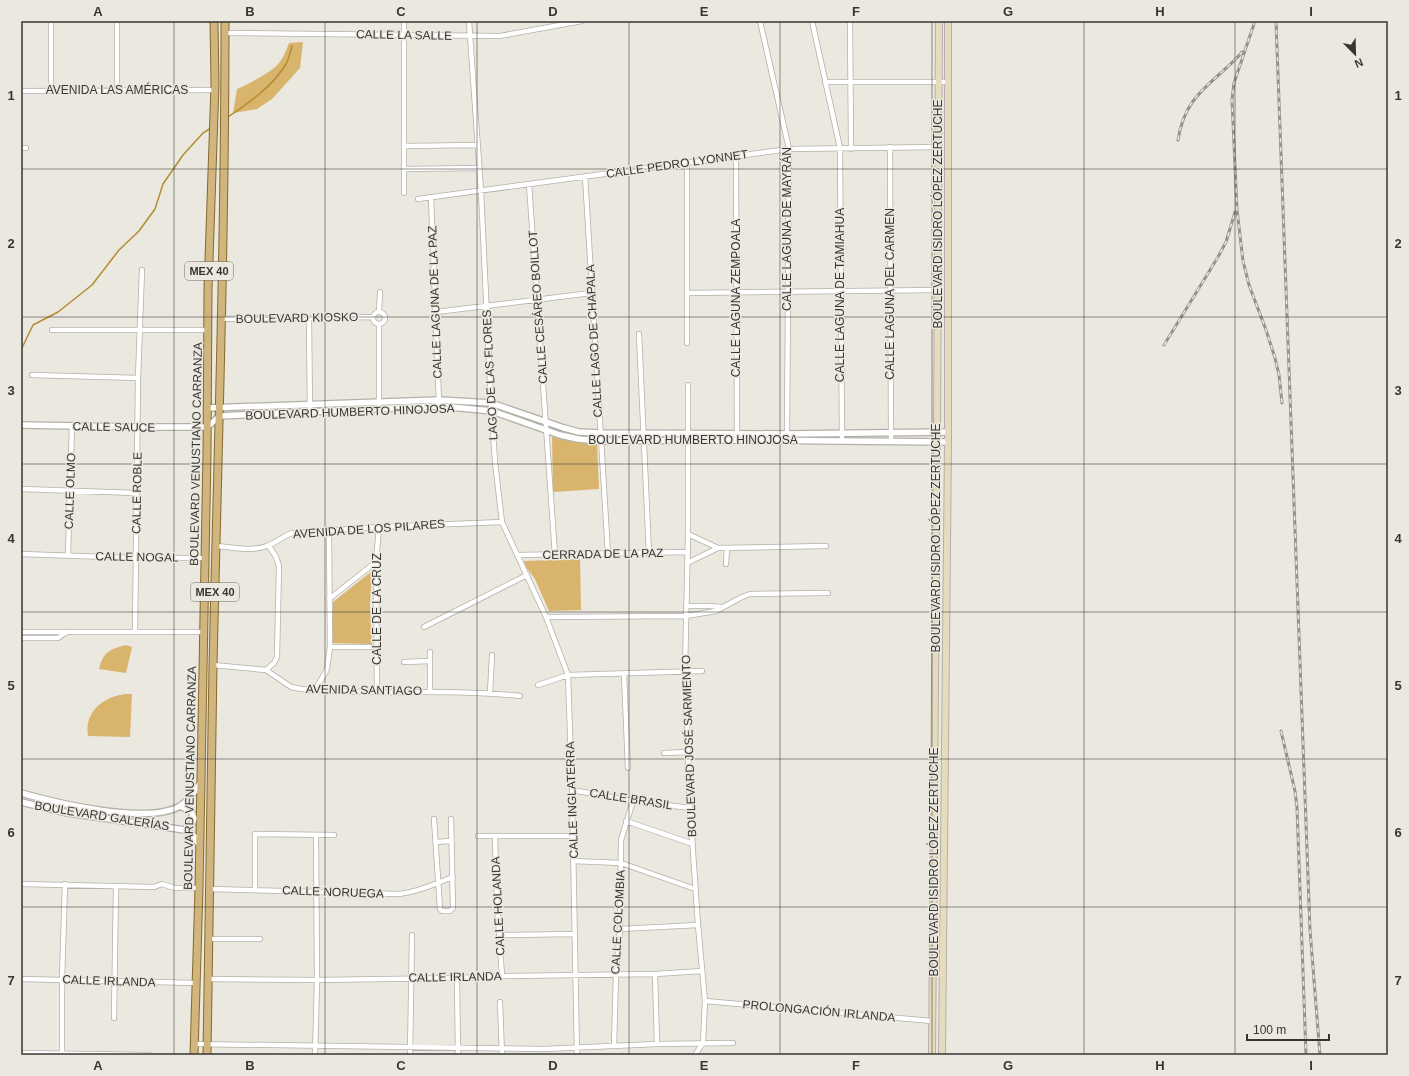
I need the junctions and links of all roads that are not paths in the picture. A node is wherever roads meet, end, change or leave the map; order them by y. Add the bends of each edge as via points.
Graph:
1 (51, 21) edge
2 (117, 21) edge
3 (214, 21) edge
4 (225, 21) edge
5 (404, 21) edge
6 (469, 21) edge
7 (582, 21) edge
8 (760, 21) edge
9 (812, 21) edge
10 (850, 21) edge
11 (939, 21) edge
12 (948, 21) edge
13 (573, 22) edge
14 (225, 33) junction
15 (404, 35) junction
16 (470, 35) junction
17 (825, 82) junction
18 (851, 82) junction
19 (939, 82) junction
20 (947, 82) junction
21 (214, 90) junction
22 (21, 91) edge
23 (50, 91) junction
24 (116, 91) junction
25 (477, 145) junction
26 (405, 146) junction
27 (890, 147) junction
28 (939, 147) junction
29 (840, 148) junction
30 (851, 148) junction
31 (789, 149) junction
32 (736, 156) junction
33 (687, 162) junction
34 (479, 168) junction
35 (405, 169) junction
36 (585, 176) junction
37 (529, 184) junction
38 (939, 188) junction
39 (947, 188) junction
40 (480, 190) junction
41 (404, 193) dead end
42 (431, 198) junction
43 (418, 200) dead end
44 (142, 270) dead end
45 (938, 290) junction
46 (840, 291) junction
47 (890, 291) junction
48 (380, 292) dead end
49 (736, 292) junction
50 (788, 292) junction
51 (591, 293) junction
52 (688, 293) junction
53 (538, 299) junction
54 (486, 306) junction
55 (379, 311) junction
56 (436, 312) junction
57 (373, 317) junction
58 (221, 319) junction
59 (308, 319) junction
60 (379, 324) junction
61 (52, 330) dead end
62 (140, 330) junction
63 (209, 330) junction
64 (639, 334) dead end
65 (687, 343) dead end
66 (32, 375) dead end
67 (138, 378) junction
68 (688, 384) dead end
69 (379, 401) junction
70 (440, 403) junction
71 (491, 403) junction
72 (310, 404) junction
73 (256, 406) junction
74 (219, 407) junction
75 (207, 408) junction
76 (379, 410) junction
77 (492, 411) junction
78 (310, 413) junction
79 (256, 415) junction
80 (220, 416) junction
81 (547, 423) junction
82 (21, 425) edge
83 (72, 426) junction
84 (207, 427) junction
85 (138, 428) junction
86 (547, 431) junction
87 (937, 432) junction
88 (948, 432) junction
89 (600, 433) junction
90 (688, 433) junction
91 (737, 433) junction
92 (842, 433) junction
93 (891, 433) junction
94 (643, 434) junction
95 (787, 434) junction
96 (736, 440) junction
97 (600, 441) junction
98 (644, 441) junction
99 (688, 441) junction
100 (787, 441) junction
101 (842, 441) junction
102 (891, 441) junction
103 (937, 442) junction
104 (948, 442) junction
105 (21, 489) edge
106 (70, 490) junction
107 (137, 493) junction
108 (502, 522) junction
109 (379, 527) junction
110 (328, 530) junction
111 (688, 534) junction
112 (216, 546) junction
113 (269, 546) junction
114 (826, 546) dead end
115 (718, 548) junction
116 (726, 548) junction
117 (688, 552) junction
118 (21, 554) edge
119 (608, 554) junction
120 (649, 554) junction
121 (68, 555) junction
122 (517, 555) junction
123 (556, 555) junction
124 (136, 558) junction
125 (205, 558) junction
126 (376, 562) junction
127 (687, 563) junction
128 (726, 564) dead end
129 (527, 575) junction
130 (828, 593) dead end
131 (329, 600) junction
132 (686, 606) junction
133 (704, 606) junction
134 (722, 607) junction
135 (704, 613) junction
136 (686, 616) junction
137 (546, 617) junction
138 (424, 627) dead end
139 (21, 632) edge
140 (67, 632) junction
141 (135, 632) junction
142 (203, 632) junction
143 (21, 638) edge
144 (330, 647) junction
145 (376, 647) junction
146 (430, 652) dead end
147 (492, 655) dead end
148 (430, 661) junction
149 (404, 662) dead end
150 (213, 666) junction
151 (266, 670) junction
152 (686, 671) junction
153 (702, 671) dead end
154 (624, 674) junction
155 (568, 675) junction
156 (538, 685) dead end
157 (314, 691) junction
158 (377, 692) junction
159 (430, 692) junction
160 (490, 693) junction
161 (520, 696) dead end
162 (935, 736) junction
163 (945, 736) junction
164 (688, 752) junction
165 (664, 753) dead end
166 (628, 768) dead end
167 (200, 784) junction
168 (572, 790) junction
169 (21, 793) edge
170 (633, 801) junction
171 (21, 802) edge
172 (180, 806) junction
173 (690, 808) junction
174 (434, 819) dead end
175 (451, 819) dead end
176 (626, 821) junction
177 (934, 821) junction
178 (944, 821) junction
179 (185, 830) junction
180 (316, 835) junction
181 (334, 835) dead end
182 (478, 836) dead end
183 (573, 836) junction
184 (495, 837) junction
185 (451, 841) junction
186 (436, 842) junction
187 (693, 844) junction
188 (199, 845) junction
189 (573, 862) junction
190 (621, 863) junction
191 (453, 877) junction
192 (439, 883) junction
193 (21, 884) edge
194 (65, 884) junction
195 (116, 886) junction
196 (199, 888) junction
197 (210, 889) junction
198 (695, 889) junction
199 (255, 890) junction
200 (317, 891) junction
201 (933, 920) junction
202 (943, 920) junction
203 (698, 925) junction
204 (620, 929) junction
205 (574, 934) junction
206 (412, 935) dead end
207 (500, 935) junction
208 (209, 939) junction
209 (260, 939) dead end
210 (702, 971) junction
211 (616, 974) junction
212 (655, 974) junction
213 (502, 976) junction
214 (575, 976) junction
215 (411, 978) junction
216 (457, 978) junction
217 (21, 979) edge
218 (62, 979) junction
219 (208, 980) junction
220 (317, 980) junction
221 (114, 981) junction
222 (196, 984) junction
223 (705, 1001) junction
224 (500, 1002) dead end
225 (114, 1018) dead end
226 (932, 1021) junction
227 (733, 1043) dead end
228 (194, 1044) junction
229 (207, 1044) junction
230 (657, 1044) junction
231 (703, 1044) junction
232 (315, 1046) junction
233 (614, 1046) junction
234 (410, 1047) junction
235 (458, 1048) junction
236 (577, 1048) junction
237 (502, 1049) junction
238 (21, 1053) edge
239 (62, 1054) junction
240 (149, 1055) edge
241 (194, 1055) edge
242 (207, 1055) edge
243 (315, 1055) edge
244 (410, 1055) edge
245 (458, 1055) edge
246 (502, 1055) edge
247 (577, 1055) edge
248 (695, 1055) edge
249 (932, 1055) edge
250 (942, 1055) edge

1 - 23 street
2 - 24 street
3 - 21 main road, BOULEVARD VENUSTIANO CARRANZA / MEX 40
4 - 14 main road, BOULEVARD VENUSTIANO CARRANZA / MEX 40
5 - 15 street
6 - 16 street, LAGO DE LAS FLORES
7 - 13 street, CALLE LA SALLE
8 - 31 street, CALLE LAGUNA DE MAYRÁN
9 - 17 street, CALLE LAGUNA DE TAMIAHUA
10 - 18 street
11 - 19 main road, BOULEVARD ISIDRO LÓPEZ ZERTUCHE
12 - 20 main road, BOULEVARD ISIDRO LÓPEZ ZERTUCHE
13 - 16 street, CALLE LA SALLE via 500,36
14 - 15 street, CALLE LA SALLE
14 - 58 main road, BOULEVARD VENUSTIANO CARRANZA / MEX 40
15 - 16 street, CALLE LA SALLE
15 - 26 street
16 - 25 street, LAGO DE LAS FLORES
17 - 18 street
17 - 29 street, CALLE LAGUNA DE TAMIAHUA
18 - 19 street
18 - 30 street
19 - 20 street
19 - 28 main road, BOULEVARD ISIDRO LÓPEZ ZERTUCHE
20 - 39 main road, BOULEVARD ISIDRO LÓPEZ ZERTUCHE
21 - 24 street, AVENIDA LAS AMÉRICAS
21 - 63 main road, BOULEVARD VENUSTIANO CARRANZA / MEX 40
22 - 23 street, AVENIDA LAS AMÉRICAS
23 - 24 street, AVENIDA LAS AMÉRICAS
25 - 26 street
25 - 34 street, LAGO DE LAS FLORES
26 - 35 street
27 - 28 street, CALLE PEDRO LYONNET
27 - 30 street, CALLE PEDRO LYONNET
27 - 47 street, CALLE LAGUNA DEL CARMEN
28 - 38 main road, BOULEVARD ISIDRO LÓPEZ ZERTUCHE
29 - 30 street, CALLE PEDRO LYONNET
29 - 31 street, CALLE PEDRO LYONNET
29 - 46 street, CALLE LAGUNA DE TAMIAHUA
31 - 32 street, CALLE PEDRO LYONNET
31 - 50 street, CALLE LAGUNA DE MAYRÁN
32 - 33 street, CALLE PEDRO LYONNET
32 - 49 street, CALLE LAGUNA ZEMPOALA
33 - 36 street, CALLE PEDRO LYONNET
33 - 52 street
34 - 35 street
34 - 40 street, LAGO DE LAS FLORES
35 - 41 street
36 - 37 street, CALLE PEDRO LYONNET
36 - 51 street, CALLE LAGO DE CHAPALA
37 - 40 street, CALLE PEDRO LYONNET
37 - 53 street, CALLE CESÁREO BOILLOT
38 - 39 main road
38 - 45 main road, BOULEVARD ISIDRO LÓPEZ ZERTUCHE
39 - 88 main road, BOULEVARD ISIDRO LÓPEZ ZERTUCHE
40 - 42 street, CALLE PEDRO LYONNET
40 - 54 street, LAGO DE LAS FLORES
42 - 43 street, CALLE PEDRO LYONNET
42 - 56 street, CALLE LAGUNA DE LA PAZ
44 - 62 street, CALLE ROBLE
45 - 47 street
45 - 87 main road, BOULEVARD ISIDRO LÓPEZ ZERTUCHE
46 - 47 street
46 - 50 street
46 - 92 street, CALLE LAGUNA DE TAMIAHUA
47 - 93 street, CALLE LAGUNA DEL CARMEN
48 - 55 street
49 - 50 street
49 - 52 street
49 - 91 street, CALLE LAGUNA ZEMPOALA
50 - 95 street, CALLE LAGUNA DE MAYRÁN
51 - 53 street
51 - 89 street, CALLE LAGO DE CHAPALA
52 - 65 street
53 - 54 street
53 - 81 street, CALLE CESÁREO BOILLOT
54 - 56 street
54 - 71 street, LAGO DE LAS FLORES
55 - 57 street
55 - 60 street via 384,313 386,319 384,323
56 - 70 street, CALLE LAGUNA DE LA PAZ
57 - 59 street, BOULEVARD KIOSKO
57 - 60 street via 374,322
58 - 59 street, BOULEVARD KIOSKO
58 - 74 main road, BOULEVARD VENUSTIANO CARRANZA / MEX 40
59 - 72 street
60 - 69 street
61 - 62 street
62 - 63 street
62 - 67 street, CALLE ROBLE
63 - 75 main road, BOULEVARD VENUSTIANO CARRANZA / MEX 40
64 - 94 street
66 - 67 street
67 - 85 street, CALLE ROBLE
68 - 90 street, BOULEVARD JOSÉ SARMIENTO
69 - 70 street, BOULEVARD HUMBERTO HINOJOSA
69 - 72 street, BOULEVARD HUMBERTO HINOJOSA
69 - 76 street
70 - 71 street, BOULEVARD HUMBERTO HINOJOSA
70 - 76 street, BOULEVARD HUMBERTO HINOJOSA
70 - 77 street, BOULEVARD HUMBERTO HINOJOSA
71 - 77 street, LAGO DE LAS FLORES
71 - 81 street, BOULEVARD HUMBERTO HINOJOSA
72 - 73 street, BOULEVARD HUMBERTO HINOJOSA
72 - 78 street
73 - 74 street, BOULEVARD HUMBERTO HINOJOSA
73 - 79 street
74 - 75 street, BOULEVARD HUMBERTO HINOJOSA
74 - 80 main road, BOULEVARD VENUSTIANO CARRANZA / MEX 40
75 - 84 main road, BOULEVARD VENUSTIANO CARRANZA / MEX 40
76 - 78 street, BOULEVARD HUMBERTO HINOJOSA
77 - 86 street, BOULEVARD HUMBERTO HINOJOSA
77 - 108 street, LAGO DE LAS FLORES
78 - 79 street, BOULEVARD HUMBERTO HINOJOSA
79 - 80 street, BOULEVARD HUMBERTO HINOJOSA
80 - 84 street
80 - 112 main road, BOULEVARD VENUSTIANO CARRANZA / MEX 40
81 - 86 street, CALLE CESÁREO BOILLOT
81 - 89 street, BOULEVARD HUMBERTO HINOJOSA via 578,432
82 - 83 street, CALLE SAUCE
83 - 85 street, CALLE SAUCE
83 - 106 street, CALLE OLMO
84 - 85 street, CALLE SAUCE
84 - 125 main road, BOULEVARD VENUSTIANO CARRANZA / MEX 40
85 - 107 street, CALLE ROBLE
86 - 97 street, BOULEVARD HUMBERTO HINOJOSA via 578,439
86 - 123 street, CALLE CESÁREO BOILLOT
87 - 88 street, BOULEVARD HUMBERTO HINOJOSA
87 - 93 street, BOULEVARD HUMBERTO HINOJOSA
87 - 103 main road, BOULEVARD ISIDRO LÓPEZ ZERTUCHE
88 - 104 main road, BOULEVARD ISIDRO LÓPEZ ZERTUCHE
89 - 94 street, BOULEVARD HUMBERTO HINOJOSA
89 - 97 street, CALLE LAGO DE CHAPALA
90 - 91 street, BOULEVARD HUMBERTO HINOJOSA
90 - 94 street, BOULEVARD HUMBERTO HINOJOSA
90 - 99 street, BOULEVARD JOSÉ SARMIENTO
91 - 95 street, BOULEVARD HUMBERTO HINOJOSA
91 - 96 street, CALLE LAGUNA ZEMPOALA
92 - 93 street, BOULEVARD HUMBERTO HINOJOSA
92 - 95 street, BOULEVARD HUMBERTO HINOJOSA
92 - 101 street, CALLE LAGUNA DE TAMIAHUA
93 - 102 street, CALLE LAGUNA DEL CARMEN
94 - 98 street
95 - 100 street, CALLE LAGUNA DE MAYRÁN
96 - 99 street, BOULEVARD HUMBERTO HINOJOSA
96 - 100 street, BOULEVARD HUMBERTO HINOJOSA
97 - 98 street, BOULEVARD HUMBERTO HINOJOSA
97 - 119 street, CALLE LAGO DE CHAPALA
98 - 99 street, BOULEVARD HUMBERTO HINOJOSA
98 - 120 street
99 - 111 street, BOULEVARD JOSÉ SARMIENTO
100 - 101 street, BOULEVARD HUMBERTO HINOJOSA
101 - 102 street, BOULEVARD HUMBERTO HINOJOSA
102 - 103 street, BOULEVARD HUMBERTO HINOJOSA
103 - 104 street, BOULEVARD HUMBERTO HINOJOSA
103 - 162 main road, BOULEVARD ISIDRO LÓPEZ ZERTUCHE
104 - 163 main road, BOULEVARD ISIDRO LÓPEZ ZERTUCHE
105 - 106 street
106 - 107 street
106 - 121 street, CALLE OLMO
107 - 124 street, CALLE ROBLE
108 - 109 street, AVENIDA DE LOS PILARES
108 - 122 street, LAGO DE LAS FLORES
109 - 110 street, AVENIDA DE LOS PILARES
109 - 126 street, CALLE DE LA CRUZ
110 - 113 street, AVENIDA DE LOS PILARES via 292,532
110 - 131 street
111 - 115 street
111 - 117 street, BOULEVARD JOSÉ SARMIENTO
112 - 113 street, AVENIDA DE LOS PILARES via 251,549
112 - 150 main road, BOULEVARD VENUSTIANO CARRANZA / MEX 40
113 - 151 street via 279,566 278,657
114 - 116 street
115 - 116 street
115 - 127 street
116 - 128 street
117 - 120 street, CERRADA DE LA PAZ
117 - 127 street, BOULEVARD JOSÉ SARMIENTO
118 - 121 street, CALLE NOGAL
119 - 120 street, CERRADA DE LA PAZ
119 - 123 street, CERRADA DE LA PAZ
121 - 124 street, CALLE NOGAL
122 - 123 street, CERRADA DE LA PAZ
122 - 129 street, CALLE INGLATERRA
124 - 125 street, CALLE NOGAL
124 - 141 street, CALLE ROBLE
125 - 142 main road, BOULEVARD VENUSTIANO CARRANZA / MEX 40
126 - 131 street
126 - 145 street, CALLE DE LA CRUZ
127 - 132 street, BOULEVARD JOSÉ SARMIENTO
129 - 137 street, CALLE INGLATERRA
129 - 138 street
130 - 134 street via 750,594
131 - 144 street
132 - 133 street
132 - 136 street, BOULEVARD JOSÉ SARMIENTO
133 - 134 street
133 - 135 street
134 - 135 street via 716,612
135 - 136 street
136 - 137 street
136 - 152 street, BOULEVARD JOSÉ SARMIENTO
137 - 155 street, CALLE INGLATERRA
139 - 140 street
140 - 141 street
140 - 143 street via 58,638
141 - 142 street
142 - 167 main road, BOULEVARD VENUSTIANO CARRANZA / MEX 40
144 - 145 street
144 - 157 street via 327,668
145 - 158 street, CALLE DE LA CRUZ
146 - 148 street
147 - 160 street
148 - 149 street
148 - 159 street
150 - 151 street, AVENIDA SANTIAGO
150 - 197 main road, BOULEVARD VENUSTIANO CARRANZA / MEX 40
151 - 157 street, AVENIDA SANTIAGO via 291,687
152 - 153 street
152 - 154 street
152 - 164 street, BOULEVARD JOSÉ SARMIENTO
154 - 155 street
154 - 166 street
155 - 156 street
155 - 168 street, CALLE INGLATERRA
157 - 158 street, AVENIDA SANTIAGO
158 - 159 street, AVENIDA SANTIAGO
159 - 160 street, AVENIDA SANTIAGO
160 - 161 street, AVENIDA SANTIAGO
162 - 163 main road
162 - 177 main road, BOULEVARD ISIDRO LÓPEZ ZERTUCHE
163 - 178 main road, BOULEVARD ISIDRO LÓPEZ ZERTUCHE
164 - 165 street
164 - 173 street, BOULEVARD JOSÉ SARMIENTO
167 - 172 street, BOULEVARD GALERÍAS
167 - 188 main road, BOULEVARD VENUSTIANO CARRANZA / MEX 40
168 - 170 street, CALLE BRASIL
168 - 183 street, CALLE INGLATERRA
169 - 172 street, BOULEVARD GALERÍAS via 68,805 131,813 154,813 173,810
170 - 173 street, CALLE BRASIL
170 - 176 street, CALLE COLOMBIA
171 - 179 street, BOULEVARD GALERÍAS via 68,813
172 - 179 street via 191,811 194,818
173 - 187 street, BOULEVARD JOSÉ SARMIENTO
174 - 186 street
175 - 185 street
176 - 187 street
176 - 190 street, CALLE COLOMBIA via 621,840
177 - 178 main road
177 - 201 main road, BOULEVARD ISIDRO LÓPEZ ZERTUCHE
178 - 202 main road, BOULEVARD ISIDRO LÓPEZ ZERTUCHE
179 - 188 street, BOULEVARD GALERÍAS via 194,836
180 - 181 street
180 - 199 street via 255,834
180 - 200 street
182 - 184 street
183 - 184 street
183 - 189 street, CALLE INGLATERRA
184 - 207 street, CALLE HOLANDA
185 - 186 street
185 - 191 street
186 - 192 street
187 - 198 street, BOULEVARD JOSÉ SARMIENTO
188 - 196 main road, BOULEVARD VENUSTIANO CARRANZA / MEX 40
189 - 190 street
189 - 205 street, CALLE INGLATERRA
190 - 198 street
190 - 204 street, CALLE COLOMBIA
191 - 192 street, CALLE NORUEGA
191 - 192 street via 453,908 450,911 440,909
192 - 200 street, CALLE NORUEGA via 410,893
193 - 194 street
194 - 195 street
194 - 218 street
195 - 196 street via 154,887 162,884 175,888
195 - 221 street
196 - 222 main road, BOULEVARD VENUSTIANO CARRANZA / MEX 40
197 - 199 street, CALLE NORUEGA
197 - 208 main road, BOULEVARD VENUSTIANO CARRANZA / MEX 40
198 - 203 street, BOULEVARD JOSÉ SARMIENTO
199 - 200 street, CALLE NORUEGA
200 - 220 street
201 - 202 main road
201 - 226 main road, BOULEVARD ISIDRO LÓPEZ ZERTUCHE
202 - 250 main road, BOULEVARD ISIDRO LÓPEZ ZERTUCHE
203 - 204 street
203 - 210 street, BOULEVARD JOSÉ SARMIENTO
204 - 211 street, CALLE COLOMBIA
205 - 207 street
205 - 214 street, CALLE INGLATERRA
206 - 215 street
207 - 213 street, CALLE HOLANDA
208 - 209 street
208 - 219 main road, BOULEVARD VENUSTIANO CARRANZA / MEX 40
210 - 212 street, CALLE IRLANDA
210 - 223 street, BOULEVARD JOSÉ SARMIENTO
211 - 212 street, CALLE IRLANDA
211 - 214 street, CALLE IRLANDA
211 - 233 street, CALLE COLOMBIA
212 - 230 street
213 - 214 street, CALLE IRLANDA
213 - 216 street, CALLE IRLANDA
214 - 236 street, CALLE INGLATERRA
215 - 216 street, CALLE IRLANDA
215 - 220 street, CALLE IRLANDA
215 - 234 street
216 - 235 street
217 - 218 street, CALLE IRLANDA
218 - 221 street, CALLE IRLANDA
218 - 239 street
219 - 220 street, CALLE IRLANDA
219 - 229 main road, BOULEVARD VENUSTIANO CARRANZA / MEX 40
220 - 232 street
221 - 222 street, CALLE IRLANDA
221 - 225 street
222 - 228 main road, BOULEVARD VENUSTIANO CARRANZA / MEX 40
223 - 226 street, PROLONGACIÓN IRLANDA
223 - 231 street, BOULEVARD JOSÉ SARMIENTO
224 - 237 street
226 - 249 main road, BOULEVARD ISIDRO LÓPEZ ZERTUCHE
227 - 231 street
228 - 229 street
228 - 241 main road, BOULEVARD VENUSTIANO CARRANZA / MEX 40
229 - 232 street
229 - 242 main road, BOULEVARD VENUSTIANO CARRANZA / MEX 40
230 - 231 street
230 - 233 street
231 - 248 street
232 - 234 street
232 - 243 street
233 - 236 street
234 - 235 street
234 - 244 street
235 - 237 street
235 - 245 street
236 - 237 street
236 - 247 street, CALLE INGLATERRA
237 - 246 street
238 - 239 street
239 - 240 street

